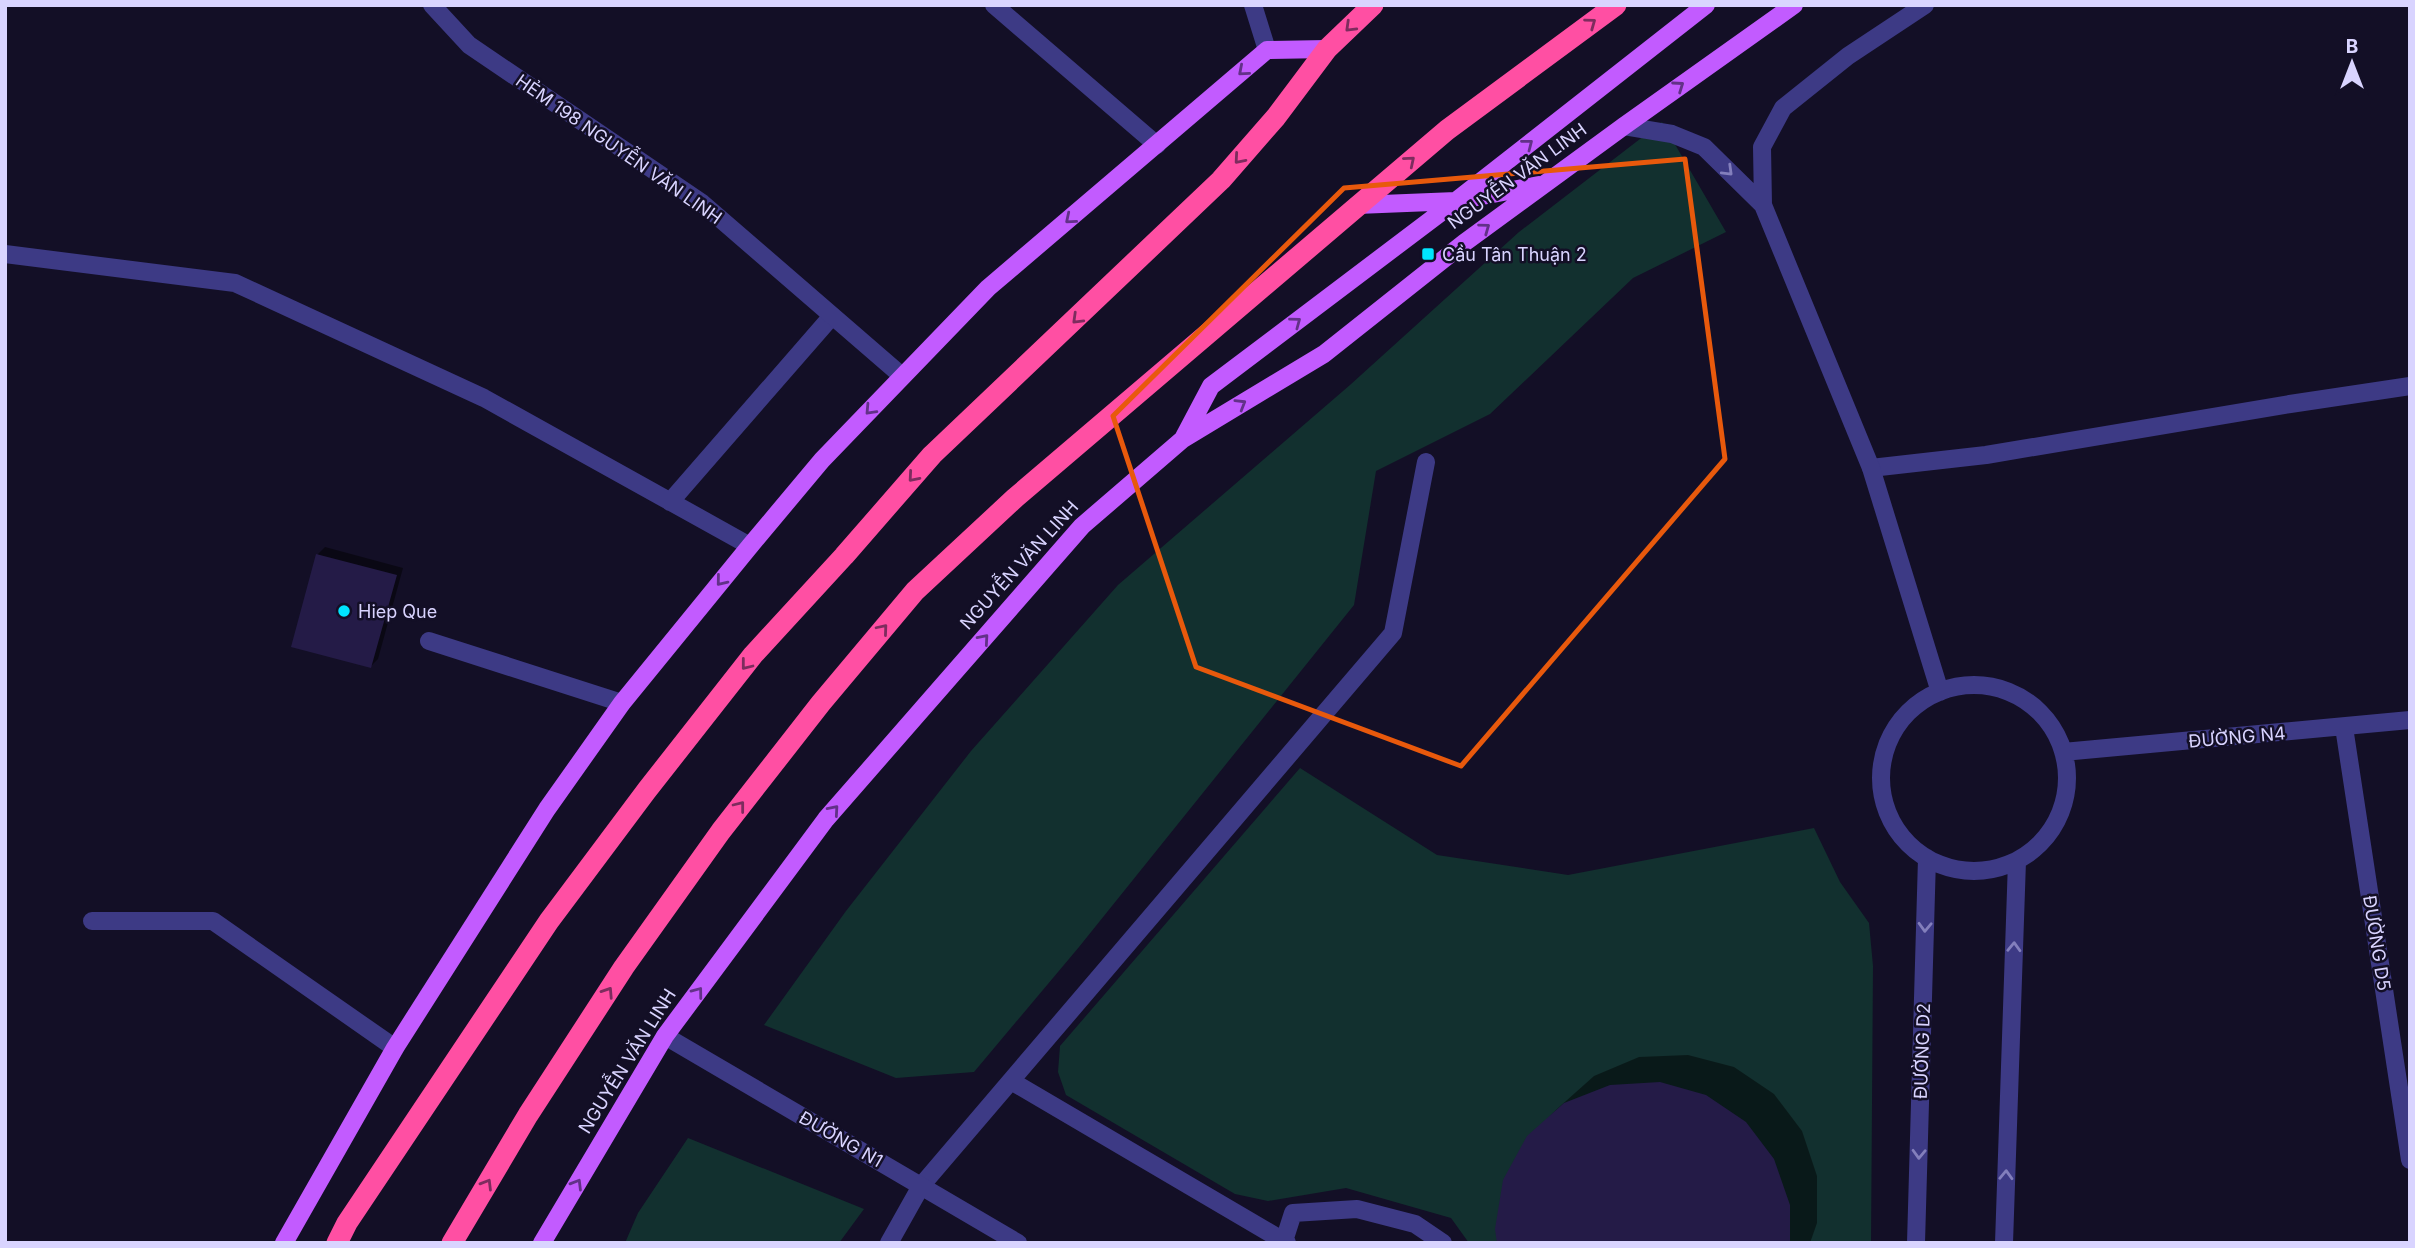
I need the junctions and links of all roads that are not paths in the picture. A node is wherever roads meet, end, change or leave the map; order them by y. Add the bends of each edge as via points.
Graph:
1 (432, 5) edge
2 (994, 5) edge
3 (1253, 5) edge
4 (1373, 5) edge
5 (1616, 5) edge
6 (1706, 5) edge
7 (1794, 5) edge
8 (1925, 5) edge
9 (1327, 49) junction
10 (1267, 50) junction
11 (1624, 126) junction
12 (1157, 145) junction
13 (1546, 184) junction
14 (1455, 201) junction
15 (1357, 205) junction
16 (1763, 205) junction
17 (5, 254) edge
18 (832, 316) junction
19 (902, 376) junction
20 (2410, 386) edge
21 (1183, 439) junction
22 (1426, 462) dead end
23 (1871, 468) junction
24 (670, 502) junction
25 (750, 546) junction
26 (429, 640) dead end
27 (1940, 692) junction
28 (622, 703) junction
29 (2410, 720) edge
30 (2344, 727) junction
31 (2063, 752) junction
32 (1927, 859) junction
33 (2017, 860) junction
34 (92, 920) dead end
35 (665, 1036) junction
36 (395, 1048) junction
37 (1010, 1081) junction
38 (2410, 1160) edge
39 (921, 1186) junction
40 (1012, 1241) edge
41 (1285, 1242) edge
42 (284, 1243) edge
43 (337, 1243) edge
44 (452, 1243) edge
45 (542, 1243) edge
46 (889, 1243) edge
47 (1443, 1243) edge
48 (1916, 1243) edge
49 (2004, 1243) edge

1 - 18 street, HẺM 198 NGUYỄN VĂN LINH via 469,46 702,203
2 - 12 street
3 - 10 street
4 -> 9 highway
15 -> 5 highway via 1447,130
14 -> 6 main road, NGUYỄN VĂN LINH
11 -> 7 main road, NGUYỄN VĂN LINH
8 - 16 street via 1783,108 1762,147
9 - 10 main road
9 -> 43 highway via 1221,180 932,455 753,655 550,921
10 -> 12 main road
11 - 13 main road, NGUYỄN VĂN LINH
11 -> 16 street via 1672,134 1704,147
12 -> 19 main road via 988,288
13 - 14 main road
21 -> 13 main road, NGUYỄN VĂN LINH via 1324,354
14 - 15 main road, NGUYỄN VĂN LINH
21 -> 14 main road via 1211,386
44 -> 15 highway via 624,967 721,831 915,591 1015,498
16 - 23 street
17 - 24 street via 235,283 484,398
18 - 19 street, HẺM 198 NGUYỄN VĂN LINH
18 - 24 street
19 -> 25 main road via 822,460
20 - 23 street via 1986,455
35 -> 21 main road, NGUYỄN VĂN LINH via 826,819 1082,526
22 - 37 street via 1394,633
23 - 27 street
24 - 25 street
25 -> 28 main road
26 - 28 street
27 - 31 street via 1963,686 2005,691 2042,714
27 - 32 street via 1903,718 1882,759 1885,805 1895,826
28 - 36 main road via 540,819
29 - 30 street, ĐƯỜNG N4
30 - 31 street, ĐƯỜNG N4
30 - 38 street, ĐƯỜNG D5
31 - 33 street via 2066,794 2059,815 2049,833
32 - 33 street via 1972,871
32 -> 48 street, ĐƯỜNG D2
49 -> 33 street
34 - 36 street via 213,920
35 - 39 street, ĐƯỜNG N1
45 -> 35 main road, NGUYỄN VĂN LINH
36 - 42 main road
37 - 39 street
37 - 41 street
39 - 40 street, ĐƯỜNG N1
39 - 46 street
41 - 47 street via 1293,1213 1357,1209 1415,1223

